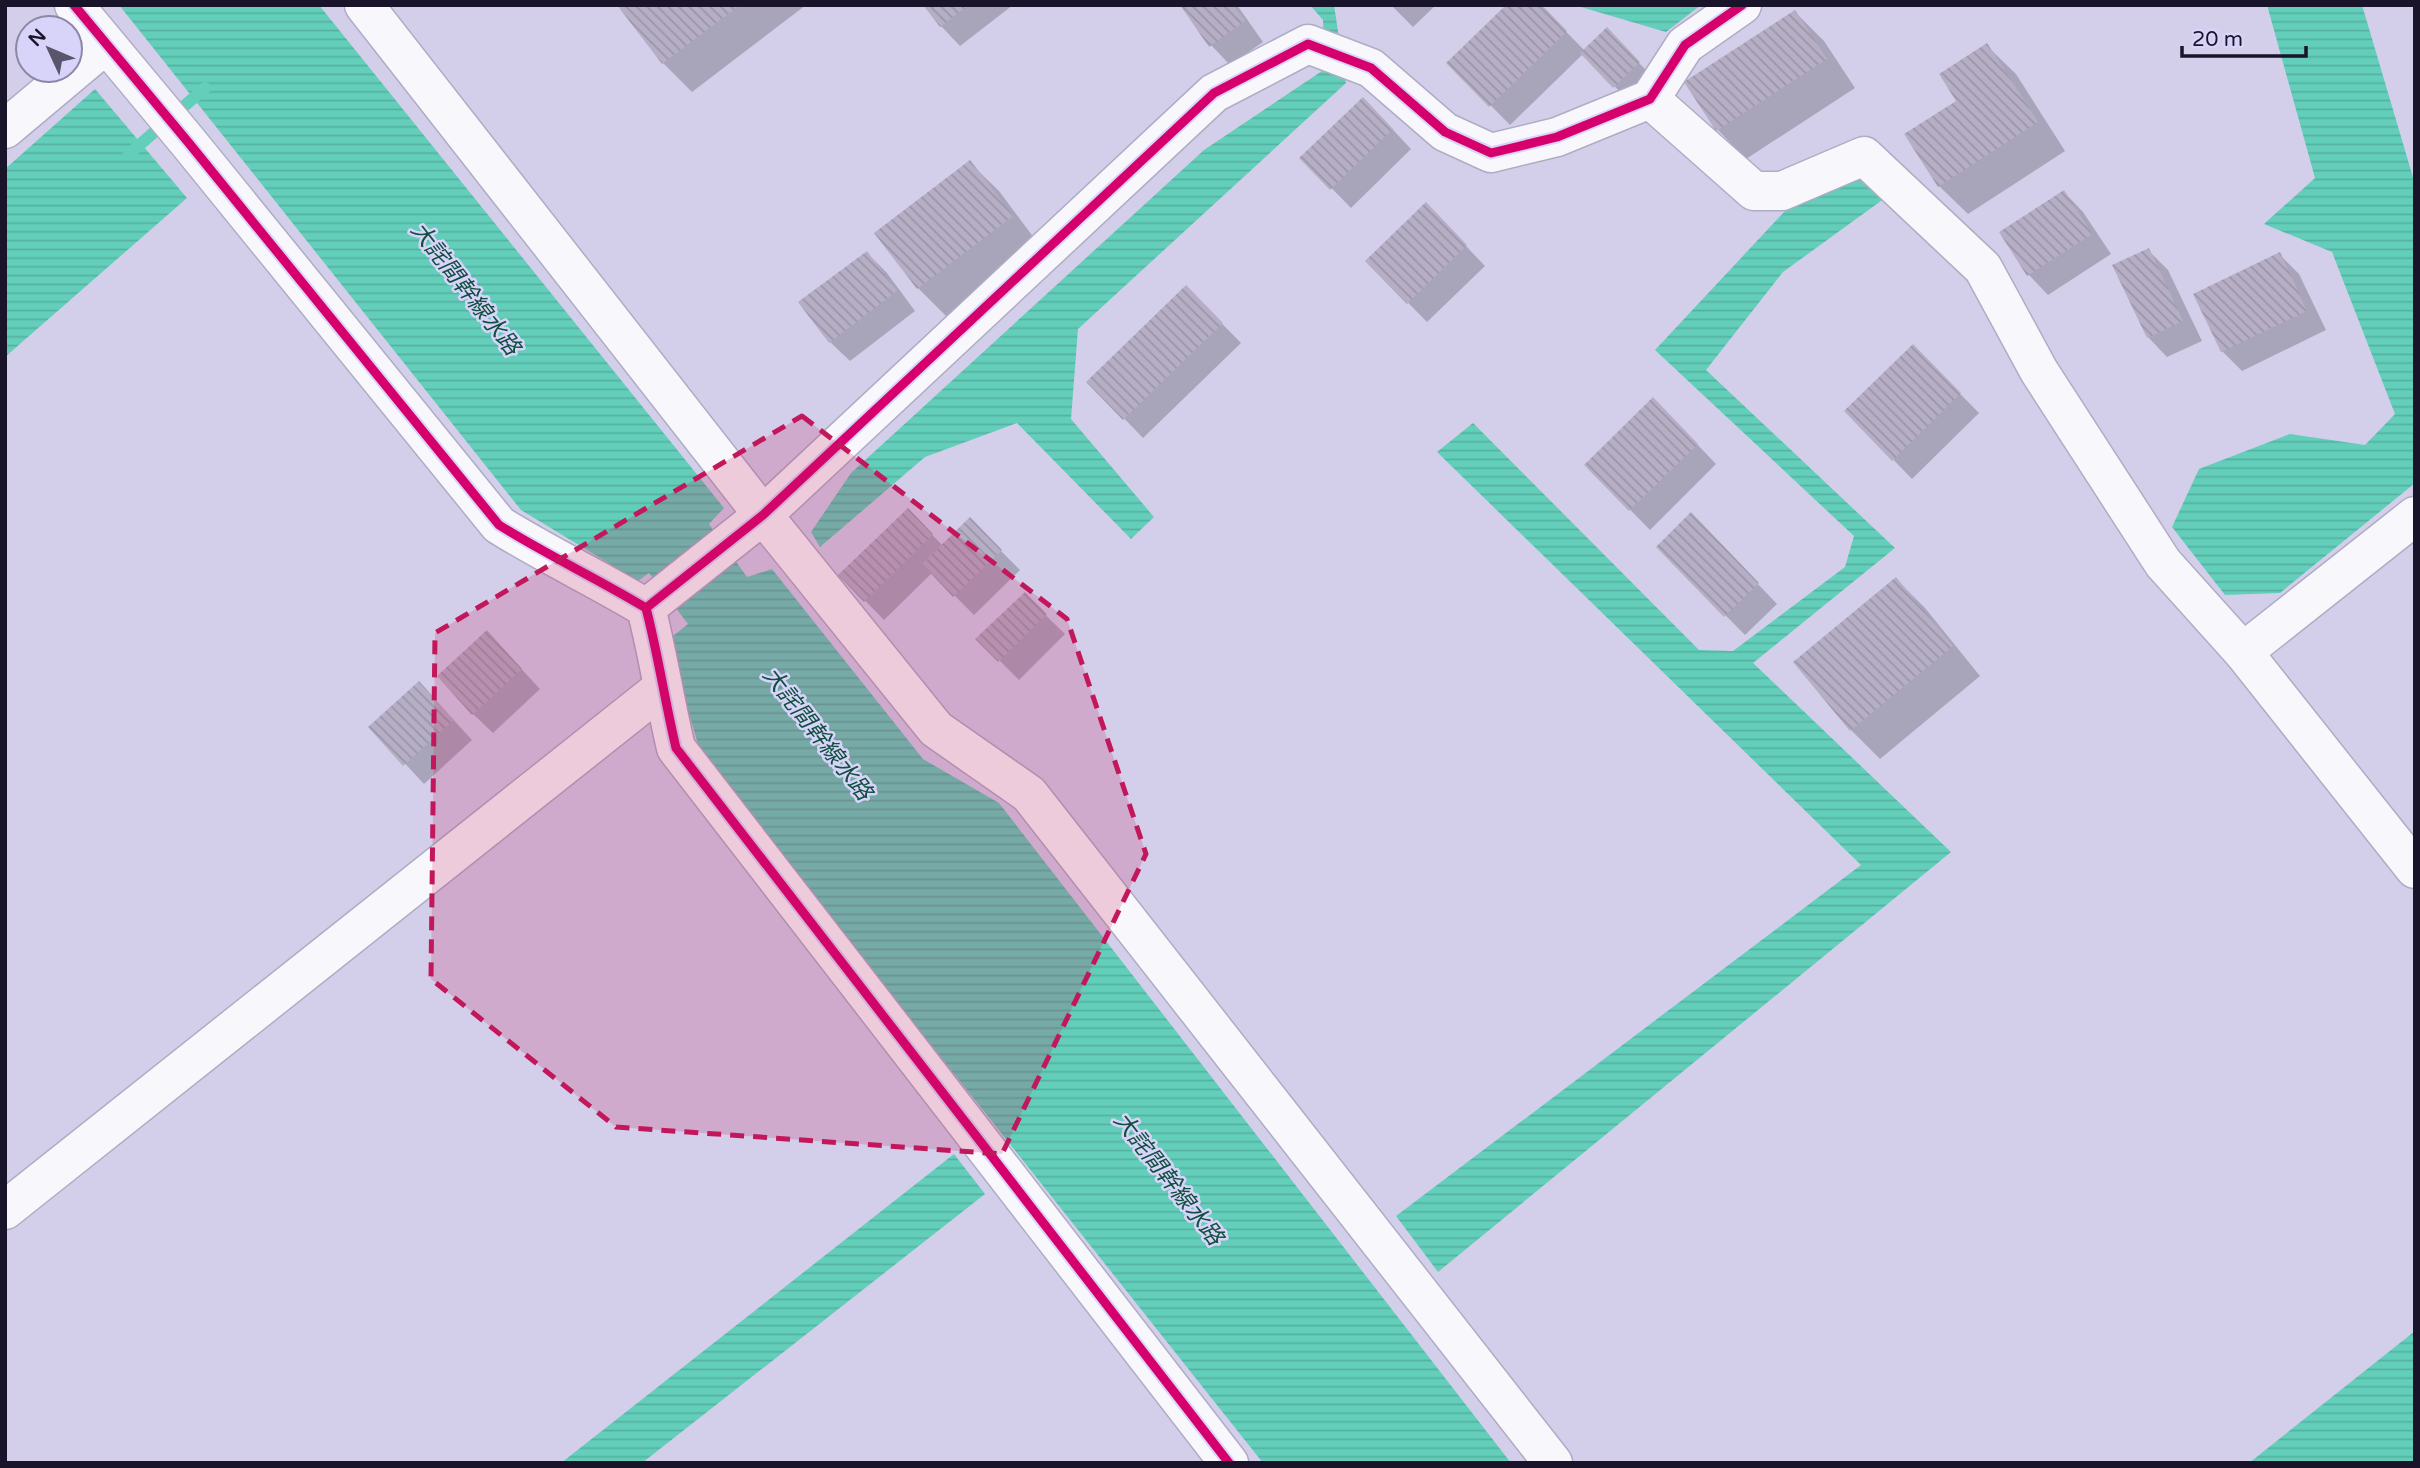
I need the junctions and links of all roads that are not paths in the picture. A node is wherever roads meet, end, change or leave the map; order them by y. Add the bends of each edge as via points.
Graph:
1 (74, 5) edge
2 (364, 5) edge
3 (1742, 5) edge
4 (106, 45) junction
5 (1650, 99) junction
6 (5, 130) edge
7 (2415, 516) edge
8 (749, 527) junction
9 (646, 608) junction
10 (2243, 652) junction
11 (662, 688) junction
12 (2415, 869) edge
13 (5, 1210) edge
14 (1229, 1463) edge
15 (1553, 1463) edge

1 - 4 street
2 - 8 street
3 - 5 street via 1685,45
4 - 6 street
4 - 9 street via 499,525
5 - 8 street via 1558,137 1490,153 1445,132 1371,68 1308,44 1214,93
5 - 10 street via 1754,191 1782,191 1864,156 1983,268 2039,371 2163,563
7 - 10 street
8 - 9 street
8 - 15 street via 936,729 1029,794
9 - 11 street
10 - 12 street
11 - 13 street
11 - 14 street via 676,748

